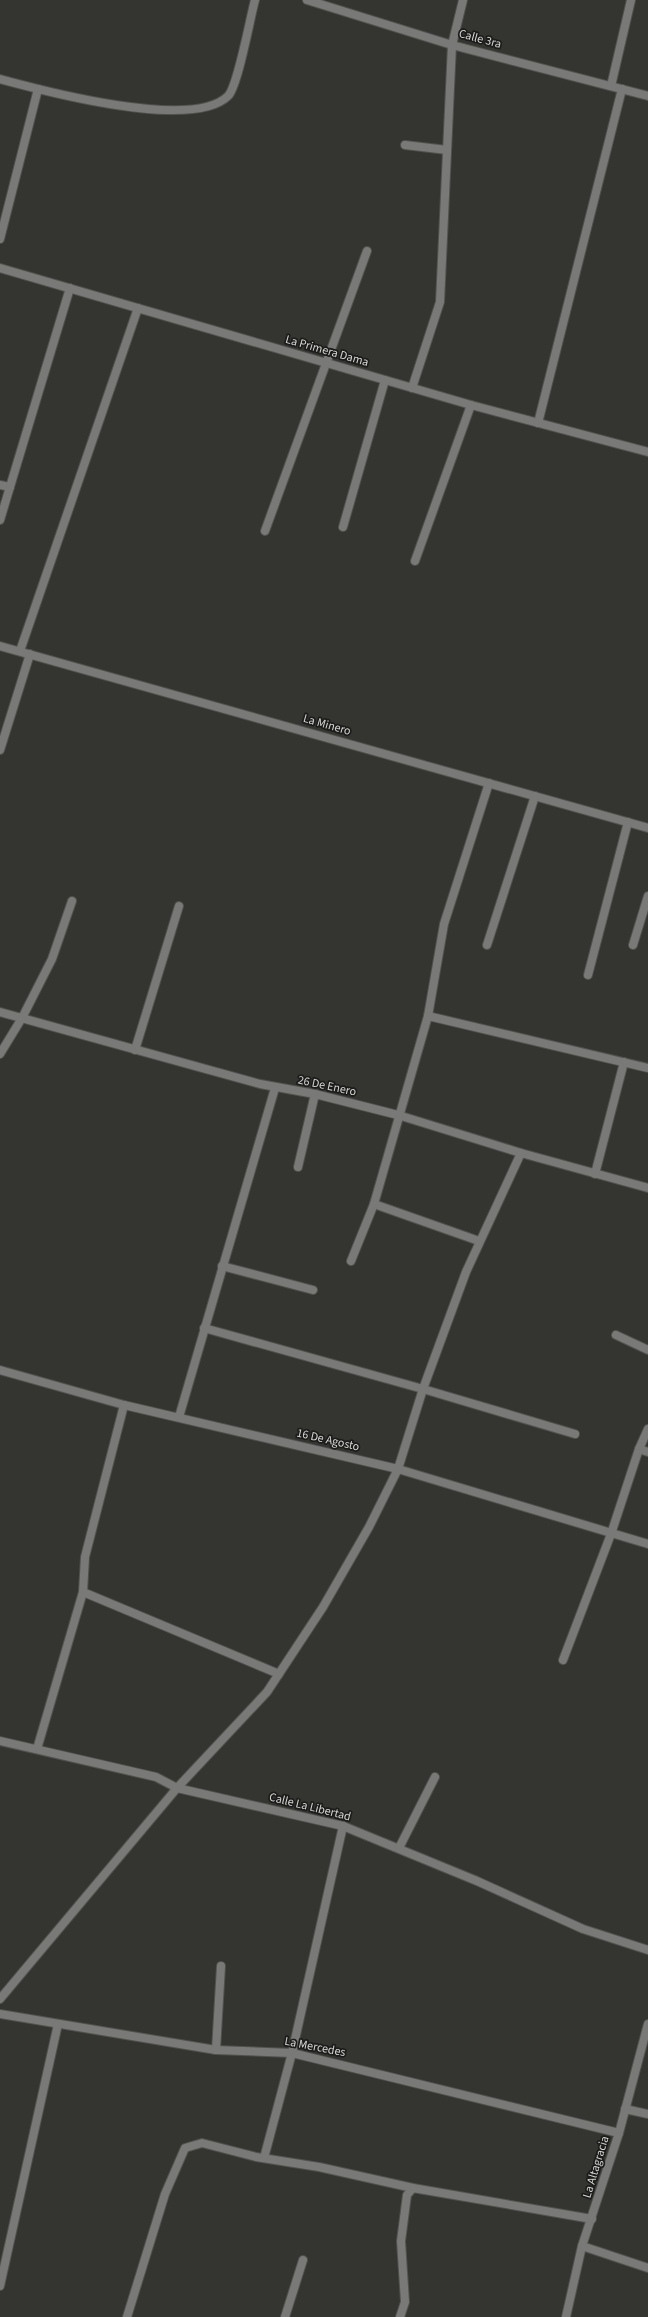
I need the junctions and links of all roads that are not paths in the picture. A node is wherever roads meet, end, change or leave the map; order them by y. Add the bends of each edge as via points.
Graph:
1 (255, 0) edge
2 (307, 0) edge
3 (463, 0) edge
4 (631, 0) edge
5 (452, 45) junction
6 (0, 79) edge
7 (611, 86) junction
8 (38, 89) junction
9 (622, 89) junction
10 (648, 96) edge
11 (405, 145) dead end
12 (447, 150) junction
13 (0, 239) edge
14 (367, 251) dead end
15 (0, 268) edge
16 (70, 288) junction
17 (138, 308) junction
18 (327, 363) junction
19 (385, 380) junction
20 (412, 388) junction
21 (471, 405) junction
22 (538, 423) junction
23 (648, 452) edge
24 (0, 485) edge
25 (10, 487) junction
26 (0, 520) edge
27 (343, 527) dead end
28 (265, 531) dead end
29 (415, 561) dead end
30 (0, 646) edge
31 (20, 651) junction
32 (30, 654) junction
33 (0, 750) edge
34 (489, 783) junction
35 (535, 796) junction
36 (628, 822) junction
37 (648, 828) edge
38 (648, 896) edge
39 (72, 901) dead end
40 (178, 906) dead end
41 (487, 945) dead end
42 (633, 945) dead end
43 (588, 975) dead end
44 (0, 1012) edge
45 (428, 1016) junction
46 (22, 1018) junction
47 (136, 1050) junction
48 (0, 1054) edge
49 (624, 1062) junction
50 (648, 1068) edge
51 (276, 1088) junction
52 (315, 1094) junction
53 (398, 1115) junction
54 (521, 1153) junction
55 (298, 1167) dead end
56 (595, 1174) junction
57 (648, 1188) edge
58 (374, 1204) junction
59 (479, 1241) junction
60 (351, 1261) dead end
61 (222, 1266) junction
62 (314, 1290) dead end
63 (204, 1328) junction
64 (616, 1335) dead end
65 (648, 1350) edge
66 (0, 1370) edge
67 (423, 1389) junction
68 (124, 1405) junction
69 (179, 1418) junction
70 (648, 1429) edge
71 (575, 1434) dead end
72 (639, 1449) junction
73 (648, 1452) edge
74 (398, 1469) junction
75 (611, 1534) junction
76 (648, 1544) edge
77 (83, 1592) junction
78 (563, 1660) dead end
79 (279, 1674) junction
80 (0, 1741) edge
81 (37, 1749) junction
82 (435, 1777) dead end
83 (177, 1788) junction
84 (343, 1826) junction
85 (400, 1848) junction
86 (648, 1950) edge
87 (221, 1966) dead end
88 (0, 1999) edge
89 (0, 2014) edge
90 (58, 2024) junction
91 (648, 2024) edge
92 (216, 2050) junction
93 (292, 2053) junction
94 (625, 2109) junction
95 (648, 2114) edge
96 (619, 2133) junction
97 (264, 2158) junction
98 (413, 2188) junction
99 (592, 2220) junction
100 (582, 2246) junction
101 (303, 2260) dead end
102 (648, 2268) edge
103 (0, 2286) edge
104 (127, 2317) edge
105 (285, 2317) edge
106 (400, 2317) edge
107 (566, 2317) edge

1 - 8 street via 229,95 217,104 186,109 140,108 81,100
2 - 5 street, Calle 3ra
3 - 5 street
4 - 7 street
5 - 7 street, Calle 3ra
5 - 12 street
6 - 8 street
7 - 9 street, Calle 3ra
8 - 13 street
9 - 10 street, Calle 3ra
9 - 22 street
11 - 12 street
12 - 20 street via 440,302
14 - 18 street
15 - 16 street, La Primera Dama
16 - 17 street, La Primera Dama
16 - 25 street
17 - 18 street, La Primera Dama
17 - 31 street
18 - 19 street, La Primera Dama
18 - 28 street
19 - 20 street, La Primera Dama
19 - 27 street
20 - 21 street, La Primera Dama
21 - 22 street, La Primera Dama
21 - 29 street
22 - 23 street, La Primera Dama
24 - 25 street
25 - 26 street
30 - 31 street, La Minero
31 - 32 street, La Minero
32 - 33 street
32 - 34 street, La Minero
34 - 35 street, La Minero
34 - 45 street via 444,924
35 - 36 street, La Minero
35 - 41 street
36 - 37 street, La Minero
36 - 43 street
38 - 42 street
39 - 46 street via 52,959
40 - 47 street
44 - 46 street, 26 De Enero
45 - 49 street
45 - 53 street
46 - 47 street, 26 De Enero
46 - 48 street
47 - 51 street, 26 De Enero
49 - 50 street
49 - 56 street
51 - 52 street, 26 De Enero
51 - 61 street
52 - 53 street, 26 De Enero
52 - 55 street
53 - 54 street, 26 De Enero
53 - 58 street
54 - 56 street, 26 De Enero
54 - 59 street
56 - 57 street, 26 De Enero
58 - 59 street
58 - 60 street
59 - 67 street
61 - 62 street
61 - 63 street
63 - 67 street
63 - 69 street
64 - 65 street
66 - 68 street, 16 De Agosto
67 - 71 street
67 - 74 street
68 - 69 street, 16 De Agosto
68 - 77 street via 85,1557
69 - 74 street, 16 De Agosto
70 - 72 street
72 - 73 street
72 - 75 street
74 - 75 street, 16 De Agosto
74 - 79 street via 369,1528 323,1607
75 - 76 street, 16 De Agosto
75 - 78 street
77 - 79 street
77 - 81 street
79 - 83 street via 267,1692
80 - 81 street, Calle La Libertad
81 - 83 street, Calle La Libertad via 156,1777
82 - 85 street
83 - 84 street, Calle La Libertad
83 - 88 street
84 - 85 street, Calle La Libertad
84 - 93 street
85 - 86 street, Calle La Libertad via 583,1929
87 - 92 street
89 - 90 street, La Mercedes
90 - 92 street, La Mercedes
90 - 103 street
91 - 94 street, La Altagracia
92 - 93 street, La Mercedes
93 - 96 street, La Mercedes
93 - 97 street
94 - 95 street
94 - 96 street, La Altagracia
96 - 99 street, La Altagracia
97 - 98 street via 319,2167
97 - 104 street via 202,2144 193,2144 185,2148 165,2194
98 - 99 street
98 - 106 street via 407,2195 401,2241 405,2302
99 - 100 street, La Altagracia
100 - 102 street
100 - 107 street, La Altagracia
101 - 105 street

